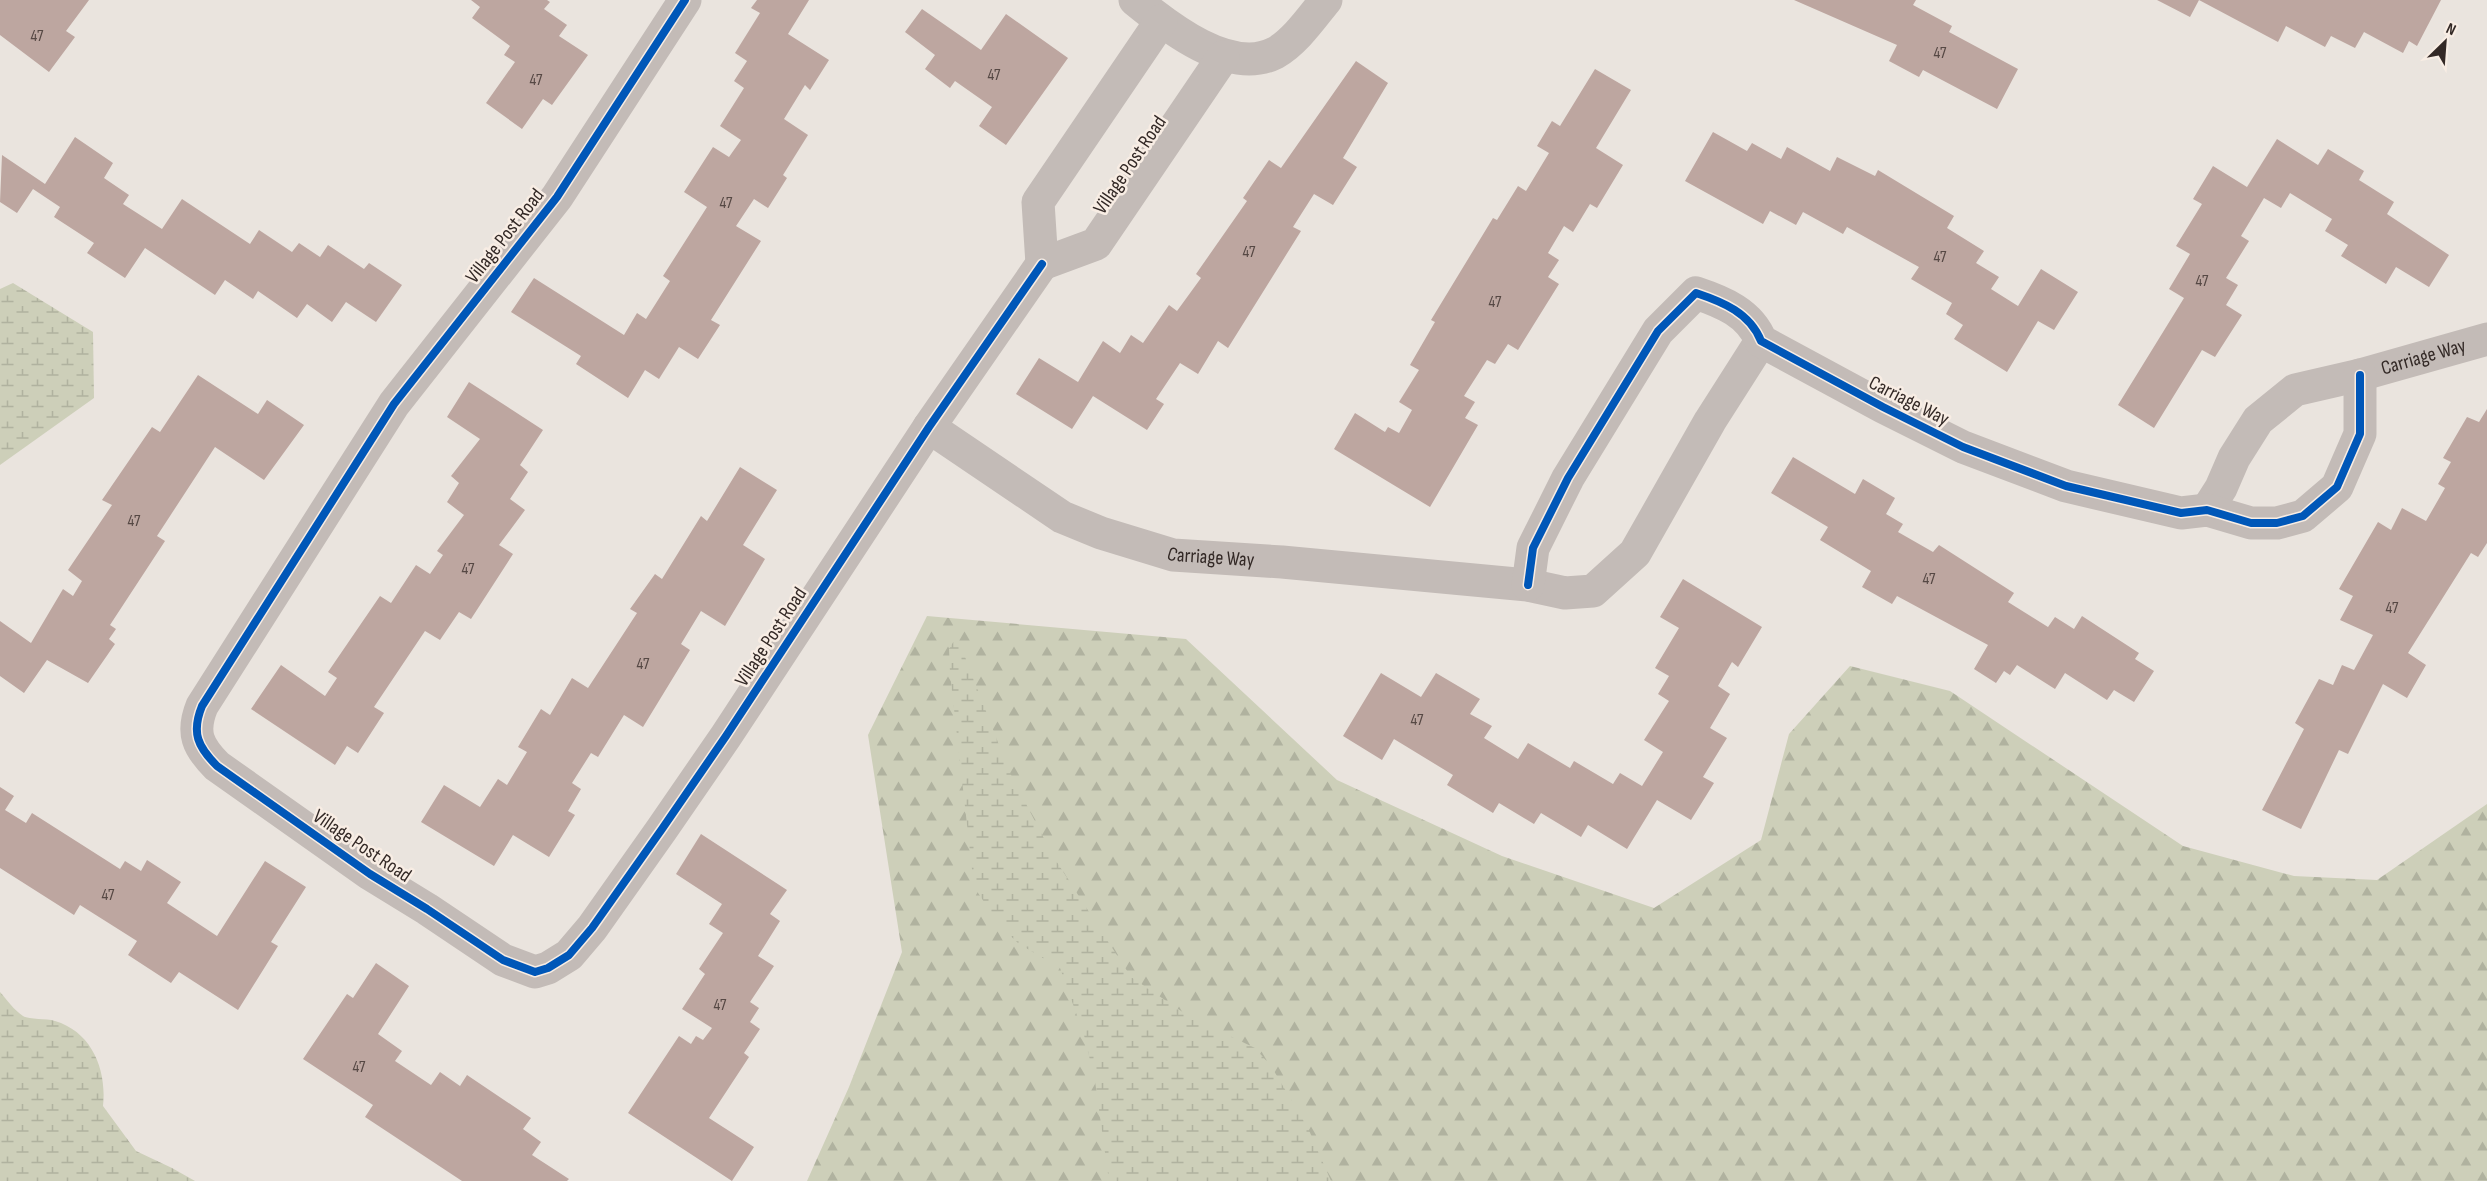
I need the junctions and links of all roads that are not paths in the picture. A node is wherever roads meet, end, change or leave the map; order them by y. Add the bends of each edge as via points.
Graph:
1 (685, 0) edge
2 (1136, 0) edge
3 (1326, 0) edge
4 (1161, 21) junction
5 (1223, 57) junction
6 (1042, 264) junction
7 (2487, 339) edge
8 (1761, 341) junction
9 (2360, 375) junction
10 (929, 427) junction
11 (2207, 510) junction
12 (1528, 585) junction

1 - 10 street, Village Post Road via 557,197 394,404 202,706 197,717 198,745 217,766 370,874 503,960 536,972 548,968 569,955 592,928 726,736
2 - 4 street
3 - 5 street via 1300,32 1276,53 1256,59
4 - 5 street
4 - 6 street via 1038,202
5 - 6 street, Village Post Road via 1096,244
6 - 10 street, Village Post Road
7 - 9 street, Carriage Way
8 - 11 street, Carriage Way via 1963,447 2025,471 2066,486 2181,513
8 - 12 street, Carriage Way via 1635,553 1593,591 1565,593
8 - 12 street, Carriage Way via 1755,327 1724,303 1696,294 1658,331 1568,478 1533,548
9 - 11 street, Carriage Way via 2295,390 2258,420
9 - 11 street, Carriage Way via 2360,434 2337,487 2303,516 2277,523 2251,523
10 - 12 street, Carriage Way via 1062,517 1173,555

